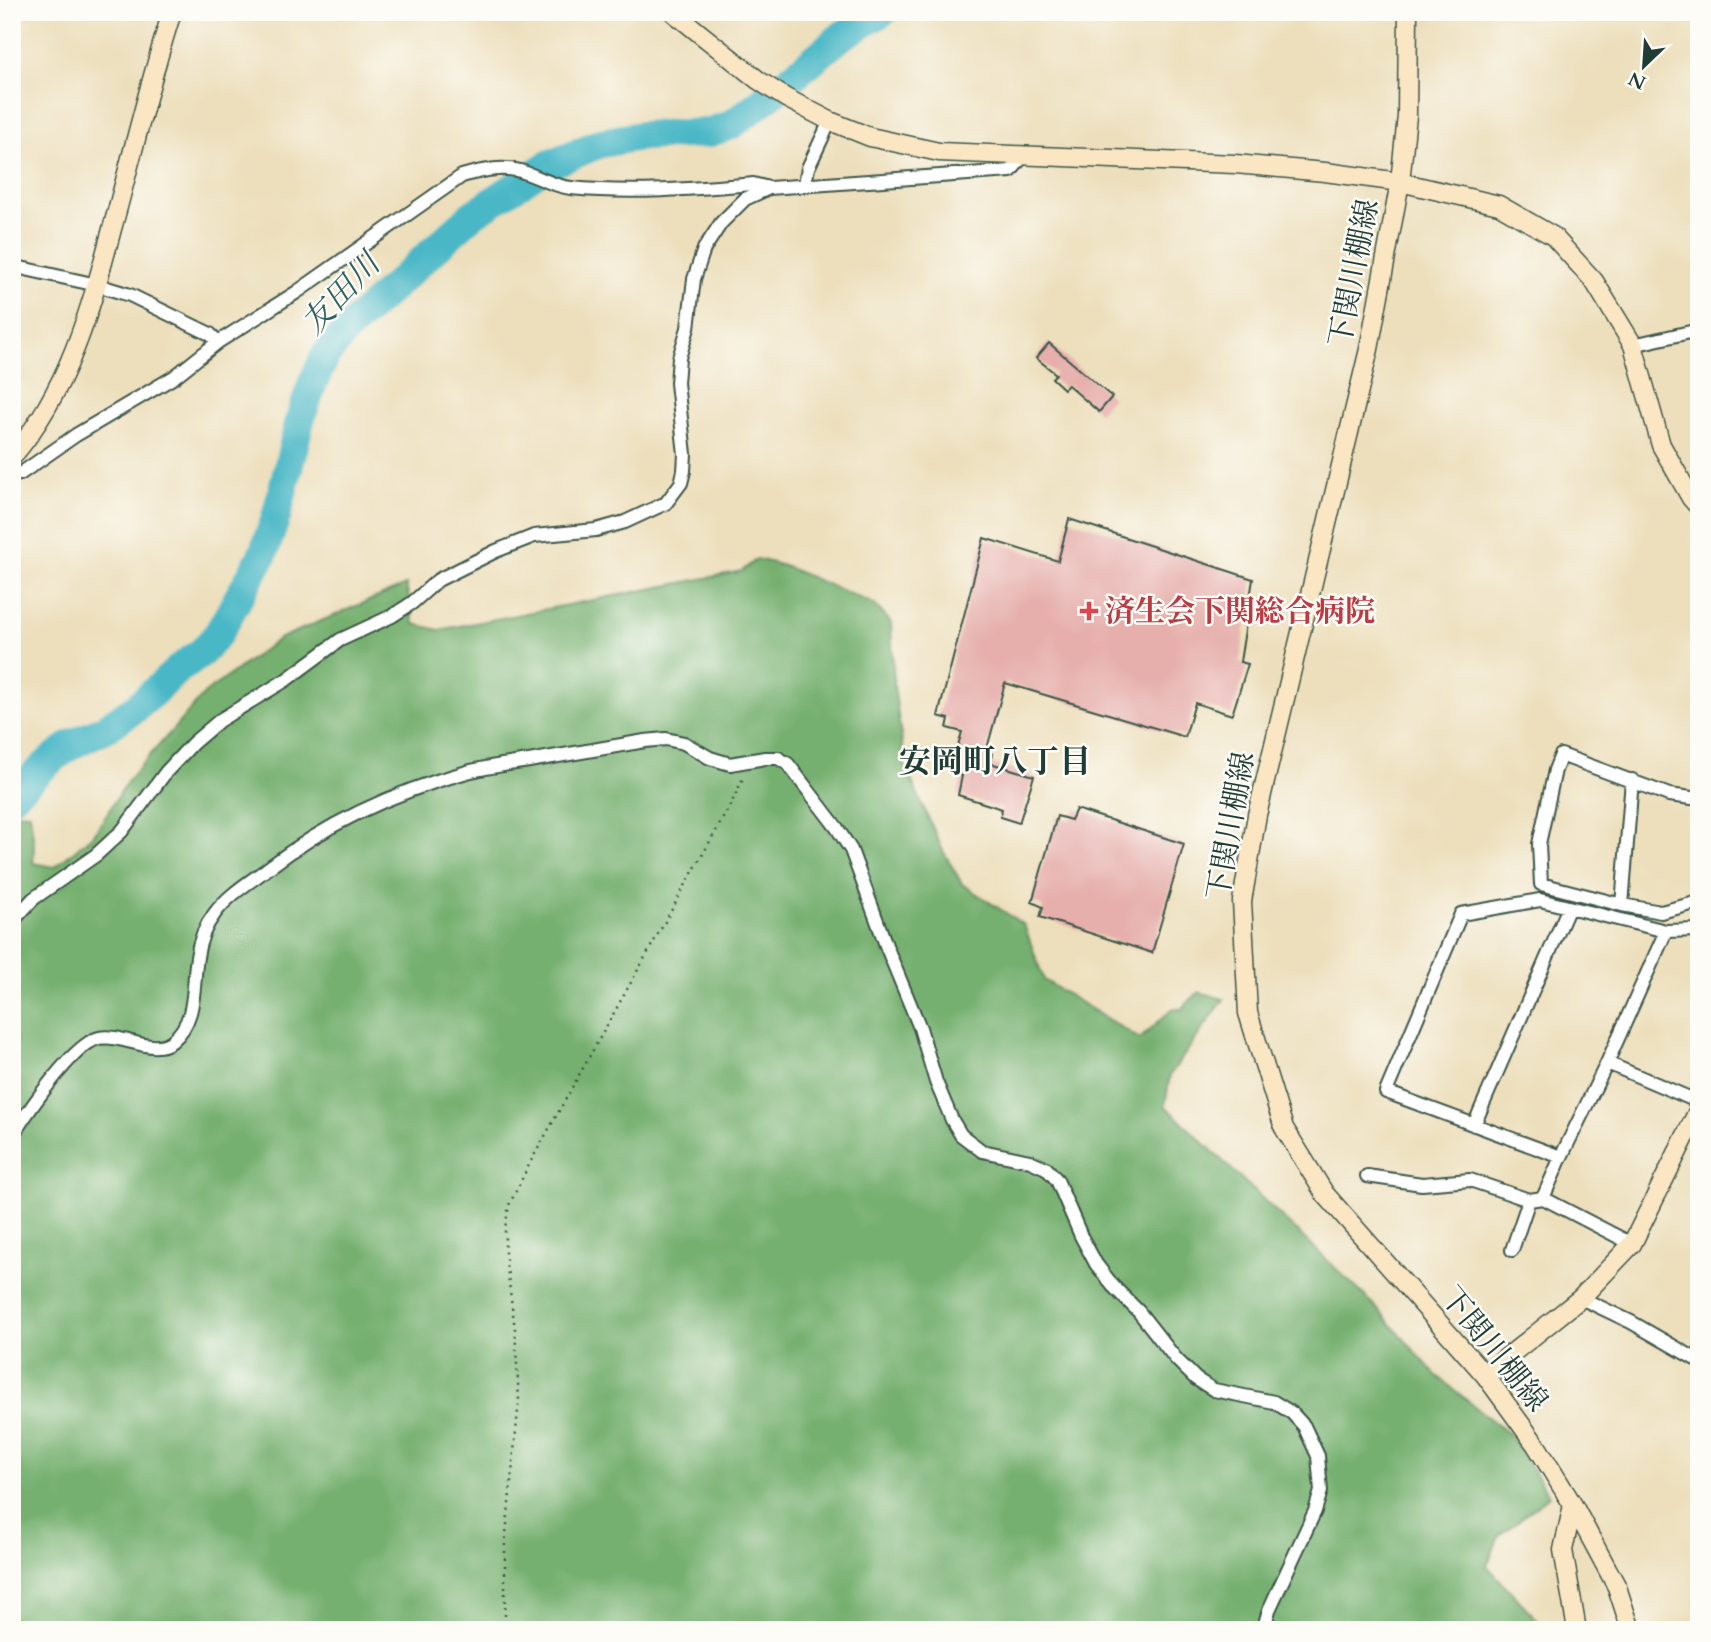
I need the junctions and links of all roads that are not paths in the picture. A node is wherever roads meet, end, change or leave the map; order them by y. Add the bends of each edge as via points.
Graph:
1 (673, 12) edge
2 (1408, 12) edge
3 (170, 17) edge
4 (830, 121) junction
5 (1022, 157) junction
6 (1400, 183) junction
7 (805, 184) junction
8 (769, 188) junction
9 (12, 267) edge
10 (97, 285) junction
11 (1699, 330) edge
12 (218, 342) junction
13 (1633, 345) junction
14 (1699, 400) edge
15 (1699, 411) edge
16 (12, 457) edge
17 (12, 475) edge
18 (1699, 507) edge
19 (1632, 780) junction
20 (1699, 799) edge
21 (1699, 902) edge
22 (1622, 905) junction
23 (1569, 907) junction
24 (12, 922) edge
25 (1699, 930) edge
26 (1666, 931) junction
27 (1607, 1063) junction
28 (1699, 1102) edge
29 (1699, 1109) edge
30 (1474, 1125) junction
31 (12, 1136) edge
32 (1561, 1157) junction
33 (1367, 1176) dead end
34 (1544, 1198) junction
35 (1529, 1200) junction
36 (1632, 1244) junction
37 (1512, 1250) dead end
38 (1581, 1298) junction
39 (1699, 1361) edge
40 (1485, 1375) junction
41 (1573, 1505) junction
42 (1266, 1630) edge
43 (1577, 1630) edge
44 (1631, 1630) edge

1 - 4 street via 758,80
2 - 6 street, 下関川棚線 via 1407,116
3 - 10 street
4 - 5 street via 870,137 939,152
4 - 7 street
5 - 6 street via 1235,164
5 - 7 street via 1011,171
6 - 13 street via 1499,205 1553,236 1594,281
6 - 40 street, 下関川棚線 via 1369,349 1257,816 1242,901 1248,1013 1284,1128 1325,1194
7 - 8 street
8 - 12 street via 753,184 634,192 568,188 524,172 485,169 462,176 432,195 297,292
8 - 24 street via 744,199 721,223 704,249 694,279 677,383 684,471 666,503 615,525 534,537 507,547 438,580 392,616 340,640 211,728 166,772 122,831 33,899
9 - 10 street
10 - 12 street via 130,295
10 - 16 street via 81,337 53,399
11 - 13 street
12 - 17 street via 174,377
13 - 18 street via 1661,445
14 - 15 street
19 - 20 street via 1669,795
19 - 22 street
19 - 22 street via 1561,755 1539,844 1541,884
21 - 22 street via 1661,912
23 - 26 street
23 - 30 street
23 - 30 street via 1539,900 1461,914 1386,1092
25 - 26 street
26 - 27 street
27 - 28 street
27 - 32 street
29 - 36 street
30 - 32 street
31 - 42 street via 57,1072 97,1038 170,1043 191,1008 197,957 205,928 216,911 283,857 337,822 383,800 470,771 645,741 684,743 730,764 778,758 788,764 851,850 920,1028 936,1082 961,1135 982,1151 1030,1160 1058,1180 1096,1264 1196,1379 1214,1390 1274,1402 1292,1413 1310,1435 1321,1471 1321,1491 1269,1610
32 - 34 street
33 - 35 street via 1422,1184 1470,1180
34 - 35 street
34 - 36 street
35 - 37 street
36 - 38 street
38 - 39 street
38 - 40 street
40 - 41 street, 下関川棚線
41 - 43 street via 1563,1550
41 - 44 street, 下関川棚線 via 1617,1587

